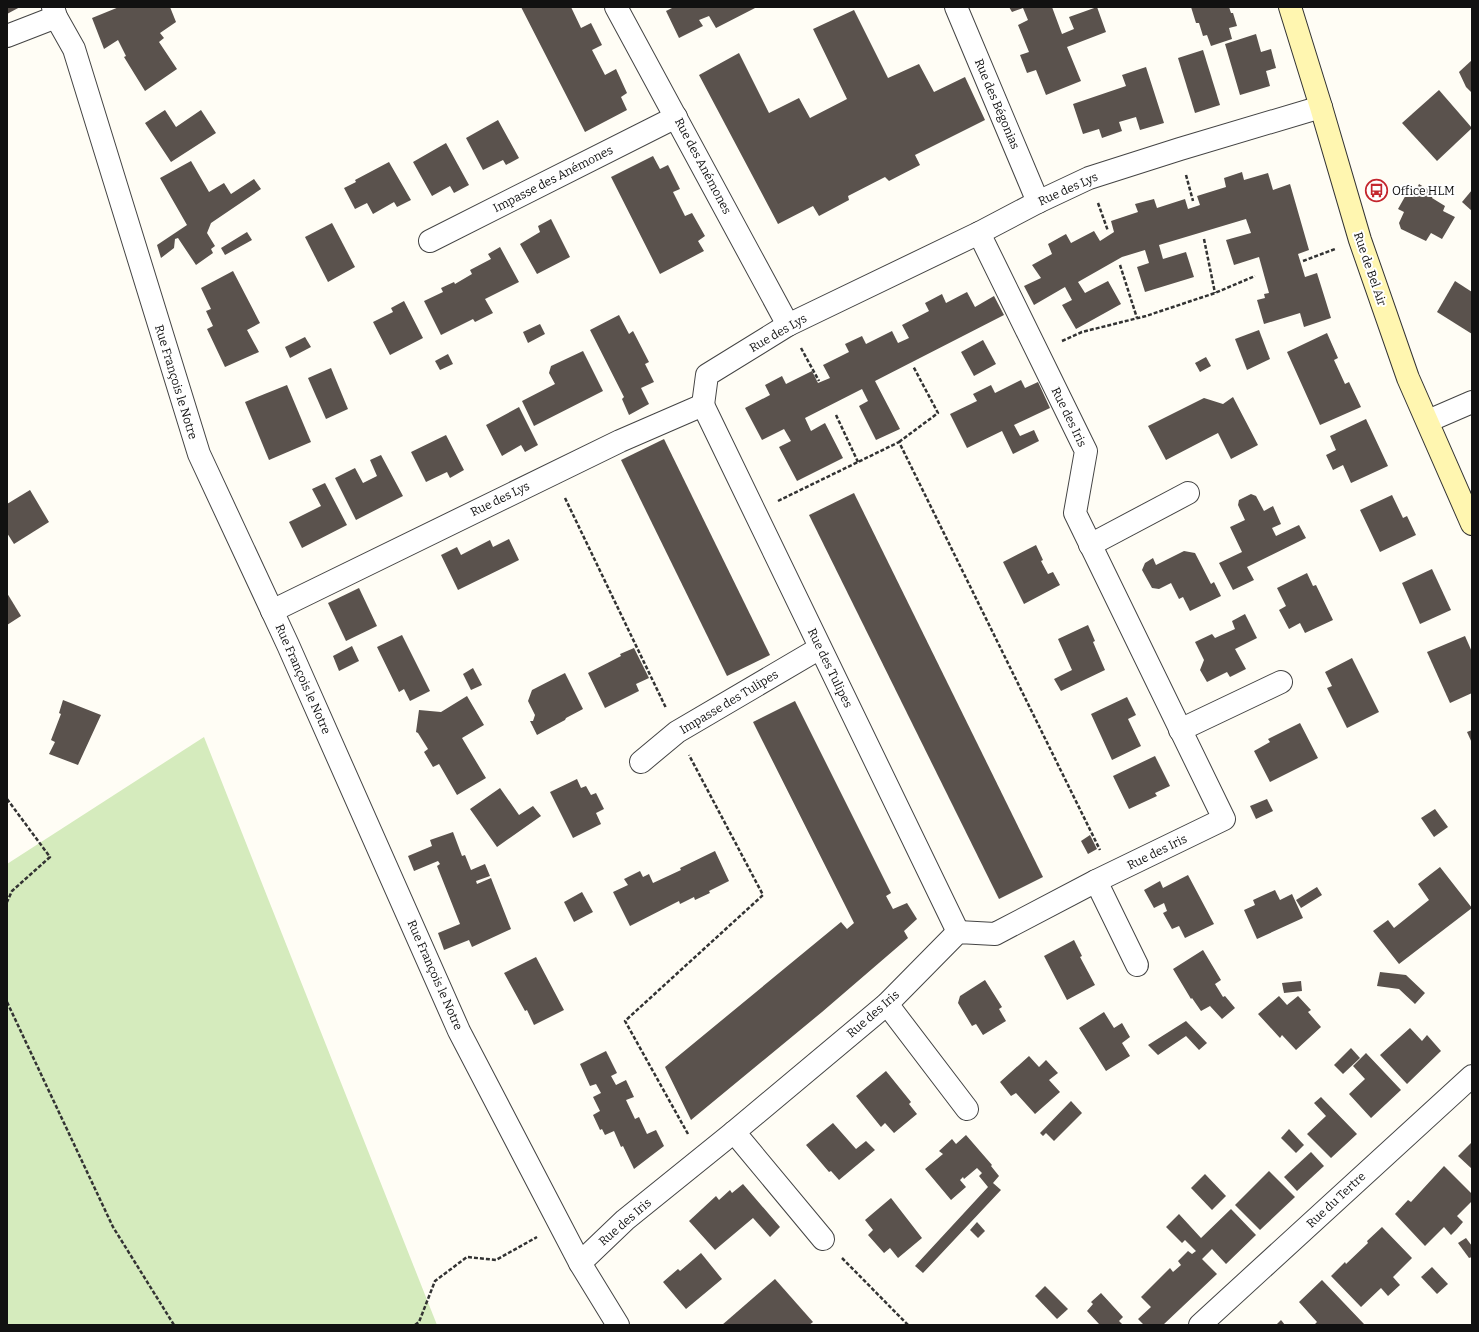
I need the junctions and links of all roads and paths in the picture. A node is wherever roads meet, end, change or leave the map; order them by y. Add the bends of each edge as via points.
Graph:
1 (616, 7) edge
2 (956, 7) edge
3 (1290, 7) edge
4 (55, 12) edge
5 (7, 36) edge
6 (1321, 107) junction
7 (676, 117) junction
8 (1038, 202) junction
9 (979, 233) junction
10 (1204, 239) dead end
11 (1360, 240) junction
12 (430, 241) dead end
13 (1303, 261) dead end
14 (1120, 265) dead end
15 (1255, 276) dead end
16 (1215, 293) junction
17 (1137, 318) junction
18 (788, 325) junction
19 (1037, 352) junction
20 (913, 366) dead end
21 (819, 381) dead end
22 (1472, 402) edge
23 (703, 405) junction
24 (836, 415) dead end
25 (1428, 421) junction
26 (898, 442) junction
27 (858, 462) junction
28 (553, 473) junction
29 (1188, 493) dead end
30 (755, 512) junction
31 (1472, 524) edge
32 (1090, 545) junction
33 (272, 611) junction
34 (820, 648) junction
35 (1281, 682) dead end
36 (1180, 730) junction
37 (677, 732) junction
38 (641, 762) dead end
39 (7, 799) edge
40 (1104, 877) junction
41 (7, 902) edge
42 (958, 932) junction
43 (1138, 965) dead end
44 (7, 1002) edge
45 (887, 1004) junction
46 (1472, 1076) edge
47 (968, 1109) dead end
48 (734, 1132) junction
49 (701, 1158) junction
50 (542, 1234) dead end
51 (823, 1239) joint
52 (580, 1263) junction
53 (174, 1325) edge
54 (415, 1325) edge
55 (618, 1325) edge
56 (908, 1325) edge
57 (1200, 1325) edge

1 - 7 street, Rue des Anémones
2 - 8 street, Rue des Bégonias
3 - 6 main road, Rue de Bel Air
4 - 5 street
4 - 33 street, Rue François le Notre via 74,49 199,454
6 - 8 street, Rue des Lys via 1089,178
6 - 11 main road, Rue de Bel Air
7 - 12 street, Impasse des Anémones
7 - 18 street, Rue des Anémones
8 - 9 street, Rue des Lys
9 - 18 street, Rue des Lys
9 - 19 street, Rue des Iris
10 - 16 path
11 - 13 path
11 - 25 main road, Rue de Bel Air via 1408,378
14 - 17 path
15 - 16 path
16 - 17 path
17 - 19 path via 1082,332
18 - 21 path
18 - 23 street, Rue des Lys via 707,375
19 - 32 street, Rue des Iris via 1086,451 1075,513
20 - 26 path via 938,413
22 - 25 street
23 - 28 street, Rue des Lys
23 - 30 street, Rue des Tulipes
24 - 27 path
25 - 31 main road, Rue de Bel Air
26 - 27 path
26 - 40 path
27 - 30 path
28 - 33 street, Rue des Lys
28 - 37 path
29 - 32 street
30 - 34 street, Rue des Tulipes
32 - 36 street, Rue des Iris
33 - 52 street, Rue François le Notre via 459,1031
34 - 37 street, Impasse des Tulipes
34 - 42 street, Rue des Tulipes
35 - 36 street
36 - 40 street, Rue des Iris via 1224,819
37 - 38 street, Impasse des Tulipes
37 - 49 path via 763,895 625,1021
39 - 41 path via 50,857 12,891
40 - 42 street, Rue des Iris via 994,934
40 - 43 street
42 - 45 street, Rue des Iris
44 - 53 path via 112,1227
45 - 47 street
45 - 48 street, Rue des Iris
46 - 57 street, Rue du Tertre
48 - 49 street, Rue des Iris
48 - 51 street
49 - 52 street, Rue des Iris via 625,1220
50 - 54 path via 496,1260 467,1257 434,1281 419,1322
51 - 56 path
52 - 55 street, Rue François le Notre

